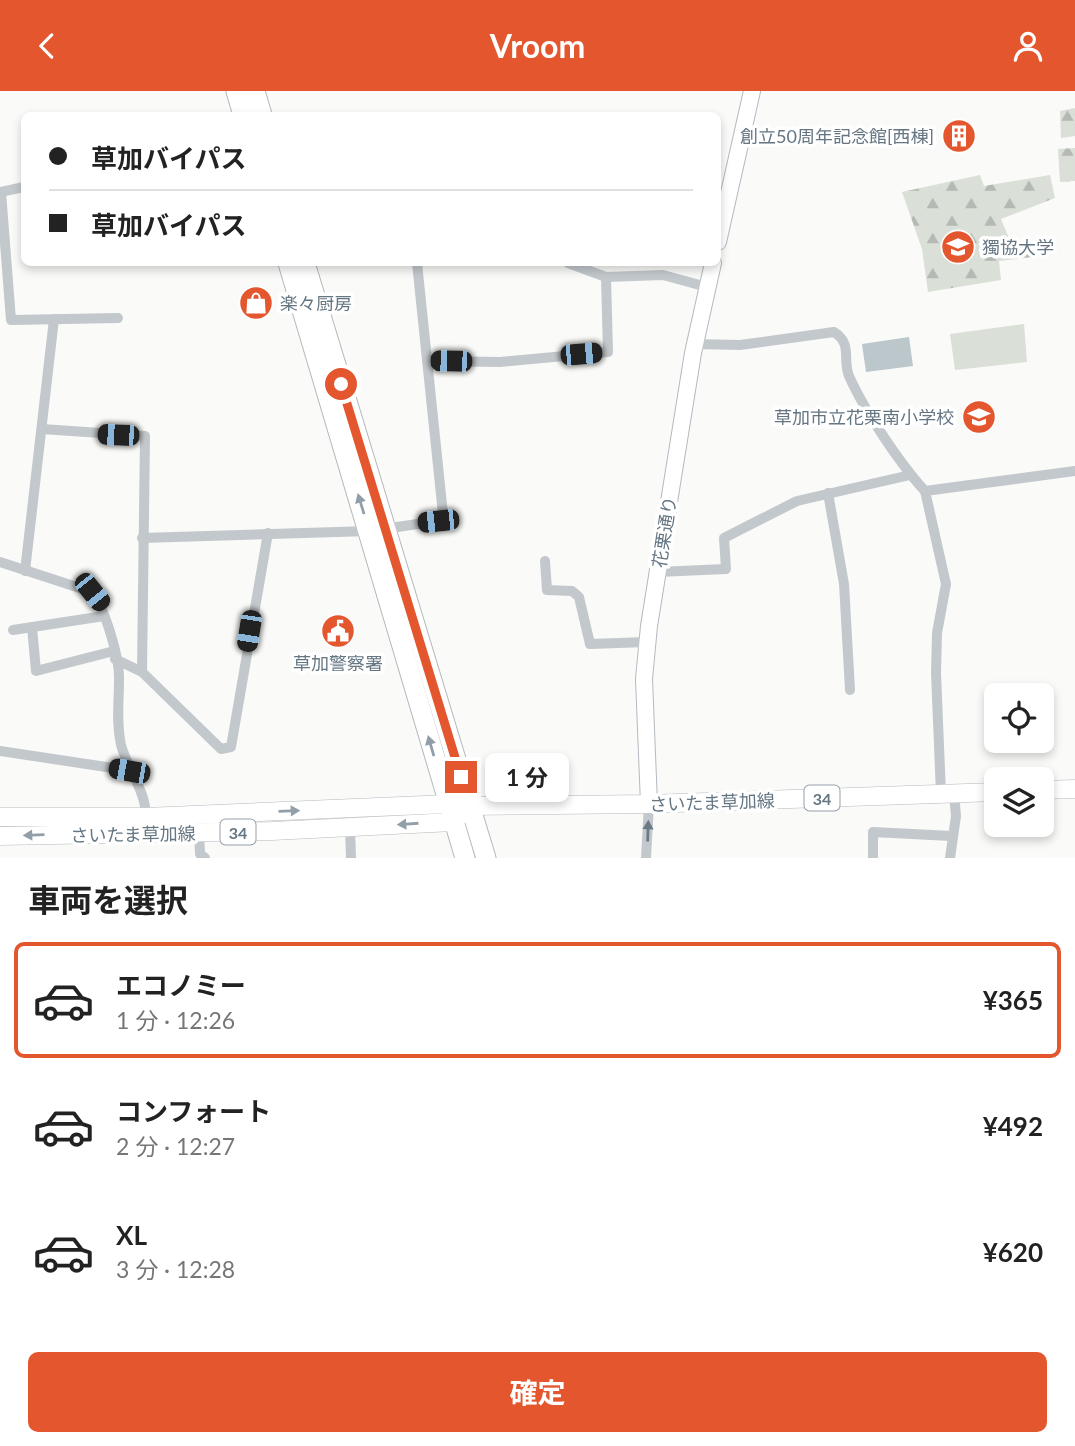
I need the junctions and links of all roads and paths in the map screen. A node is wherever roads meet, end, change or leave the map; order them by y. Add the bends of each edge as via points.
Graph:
1 (236, 91) edge
2 (255, 91) edge
3 (752, 91) edge
4 (242, 112) edge
5 (261, 112) edge
6 (21, 188) edge
7 (1, 192) edge
8 (721, 229) edge
9 (289, 266) edge
10 (306, 266) edge
11 (417, 266) edge
12 (576, 266) edge
13 (712, 266) edge
14 (606, 277) junction
15 (707, 287) junction
16 (118, 318) dead end
17 (54, 319) junction
18 (694, 344) junction
19 (427, 361) junction
20 (42, 429) junction
21 (1075, 471) edge
22 (911, 475) junction
23 (925, 491) junction
24 (828, 493) junction
25 (377, 529) junction
26 (268, 533) junction
27 (142, 538) junction
28 (545, 561) dead end
29 (0, 562) edge
30 (25, 571) junction
31 (658, 572) junction
32 (104, 616) junction
33 (32, 627) junction
34 (13, 630) dead end
35 (647, 642) junction
36 (115, 655) junction
37 (142, 672) junction
38 (850, 690) dead end
39 (0, 751) edge
40 (133, 771) junction
41 (1075, 789) edge
42 (1054, 790) edge
43 (984, 792) edge
44 (947, 793) junction
45 (649, 804) junction
46 (470, 806) junction
47 (450, 813) junction
48 (0, 817) edge
49 (146, 817) junction
50 (350, 828) junction
51 (199, 833) junction
52 (0, 836) edge
53 (951, 836) junction
54 (205, 858) edge
55 (351, 858) edge
56 (465, 858) edge
57 (486, 858) edge
58 (646, 858) edge
59 (873, 858) edge
60 (950, 858) edge

1 - 4 highway
2 - 5 highway
3 - 8 street
6 - 7 street
7 - 17 street via 11,320
25 -> 9 highway
10 - 25 highway
11 - 19 street
12 - 14 street
13 - 15 street, 花栗通り
14 - 15 street via 663,275
14 - 19 street via 608,352 500,362
15 - 18 street, 花栗通り
16 - 17 street
17 - 20 street
18 - 22 street via 753,344 834,333 846,342 848,374
18 - 31 street, 花栗通り
19 - 25 street via 443,515 438,521
20 - 27 street via 145,436
20 - 30 street
21 - 23 street
22 - 23 street
22 - 24 street
23 - 44 street via 946,584 936,673
24 - 31 street via 797,501 724,538 726,569
24 - 38 street via 844,584
25 - 26 street
25 - 46 highway
47 -> 25 highway
26 - 27 street
26 - 37 street via 231,747 221,749
27 - 37 street
28 - 35 street via 547,590 572,590 579,597 590,644
29 - 30 street
30 - 32 street via 92,592
31 - 35 street, 花栗通り
32 - 33 street
32 - 36 street
33 - 34 street
33 - 36 street via 36,671
35 - 45 street, 花栗通り
36 - 37 street
36 - 40 street via 120,676 117,725
39 - 40 street
40 - 49 street
41 - 42 main road
43 - 44 main road, さいたま草加線 / 34
44 - 45 main road, さいたま草加線 / 34
44 - 53 street via 956,816
45 - 46 main road, さいたま草加線 / 34
58 -> 45 street
46 - 47 main road, さいたま草加線 / 34
46 - 57 highway
49 -> 47 main road, さいたま草加線 / 34
47 -> 50 main road, さいたま草加線 / 34
47 - 56 highway
48 - 49 main road, さいたま草加線 / 34
50 - 51 main road, さいたま草加線 / 34
50 - 55 street
51 -> 52 main road, さいたま草加線 / 34
51 - 54 street via 200,854
53 - 59 street via 873,832
53 - 60 street

